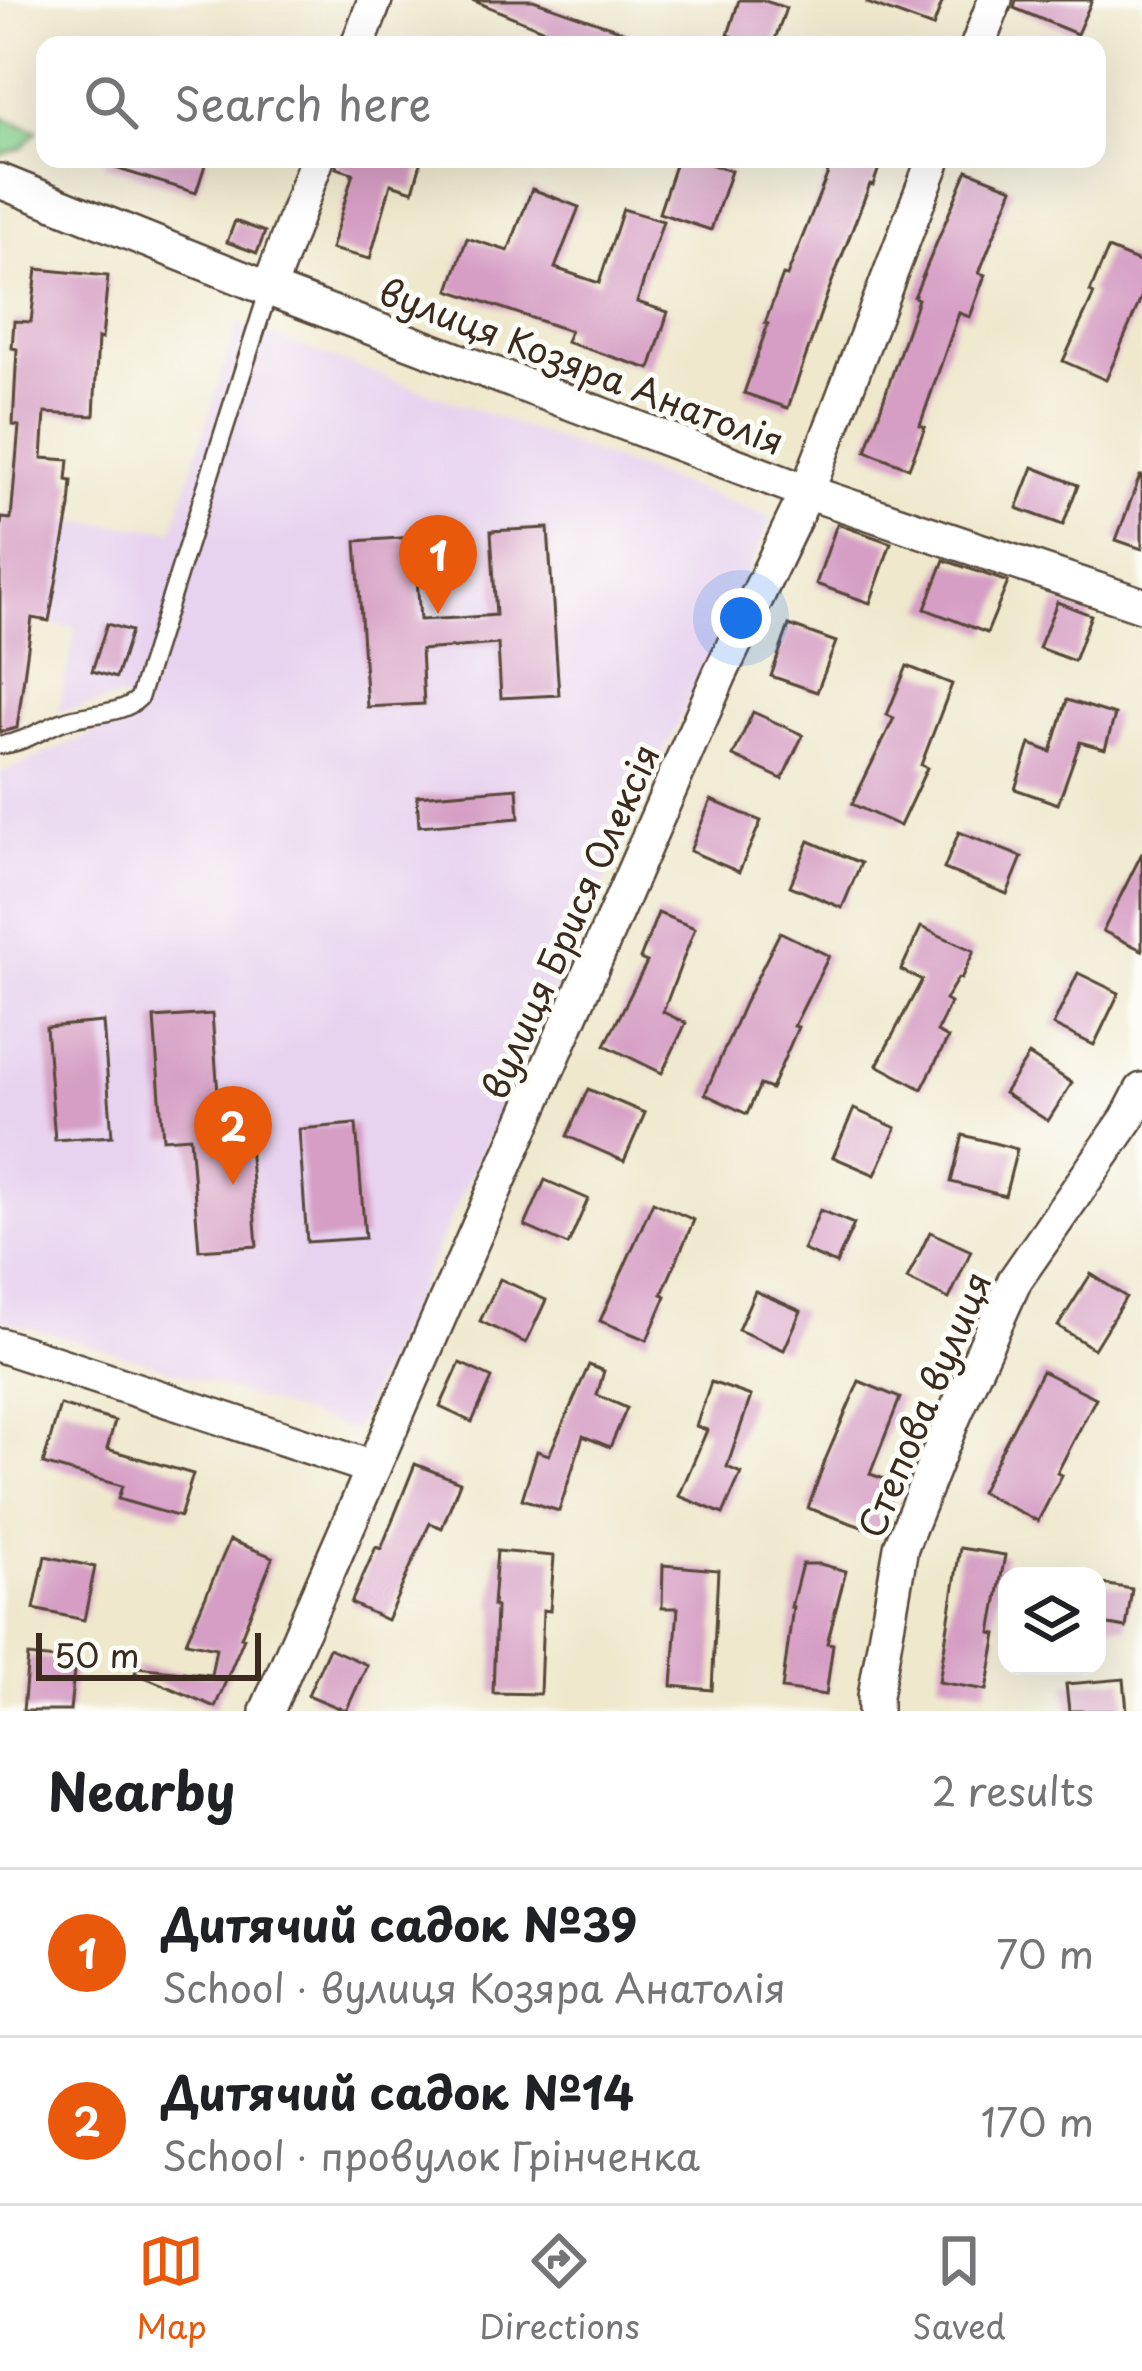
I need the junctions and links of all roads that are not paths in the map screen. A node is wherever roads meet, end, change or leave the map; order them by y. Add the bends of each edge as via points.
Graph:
1 (375, 0) edge
2 (995, 0) edge
3 (361, 36) edge
4 (981, 36) edge
5 (313, 168) edge
6 (931, 168) edge
7 (0, 182) edge
8 (269, 289) junction
9 (807, 492) junction
10 (1142, 605) edge
11 (0, 745) edge
12 (1142, 1090) edge
13 (0, 1345) edge
14 (373, 1468) junction
15 (267, 1711) edge
16 (875, 1711) edge

1 - 3 street
2 - 4 street
5 - 8 street
6 - 9 street, вулиця Брися Олексія
7 - 8 street, вулиця Козяра Анатолія
8 - 9 street, вулиця Козяра Анатолія
8 - 11 lane via 139,698
9 - 10 street, вулиця Козяра Анатолія
9 - 14 street, вулиця Брися Олексія
12 - 16 street, Степова вулиця via 1015,1280 954,1416 901,1547
13 - 14 street
14 - 15 street, вулиця Брися Олексія

